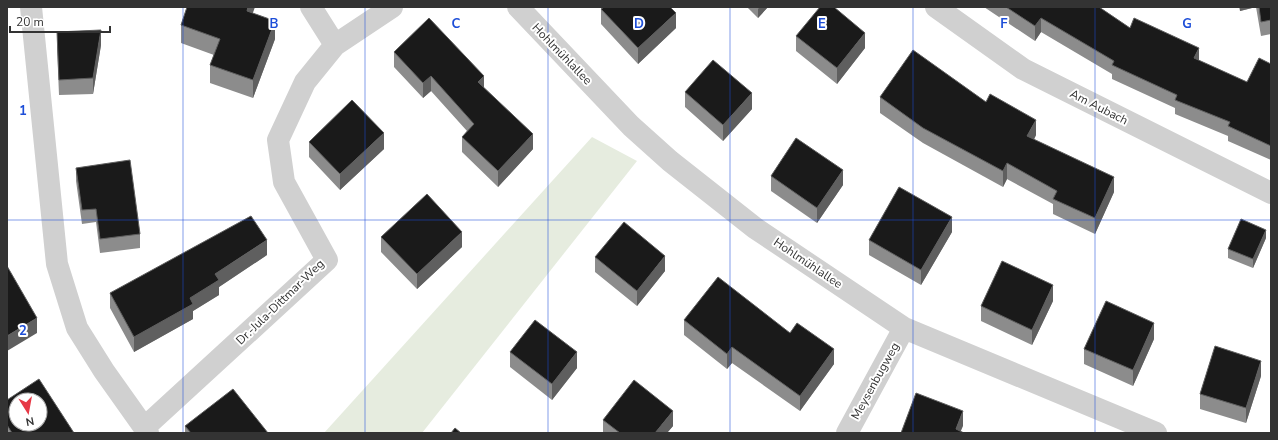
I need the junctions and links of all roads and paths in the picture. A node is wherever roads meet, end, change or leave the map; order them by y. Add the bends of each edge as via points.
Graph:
1 (31, 7) edge
2 (311, 7) edge
3 (392, 7) edge
4 (518, 7) edge
5 (936, 7) edge
6 (335, 45) junction
7 (1271, 193) edge
8 (904, 328) junction
9 (147, 430) edge
10 (847, 433) edge
11 (1156, 433) edge

1 - 9 street, Dr.-Jula-Dittmar-Weg via 57,264 77,328 104,371
2 - 6 street
3 - 6 street, Dr.-Jula-Dittmar-Weg
4 - 8 street, Hohlmühlallee via 631,126 670,161 755,228
5 - 7 street, Am Aubach via 1023,69
6 - 9 street, Dr.-Jula-Dittmar-Weg via 305,82 278,140 284,182 326,260
8 - 10 street, Meysenbugweg
8 - 11 street, Hohlmühlallee

